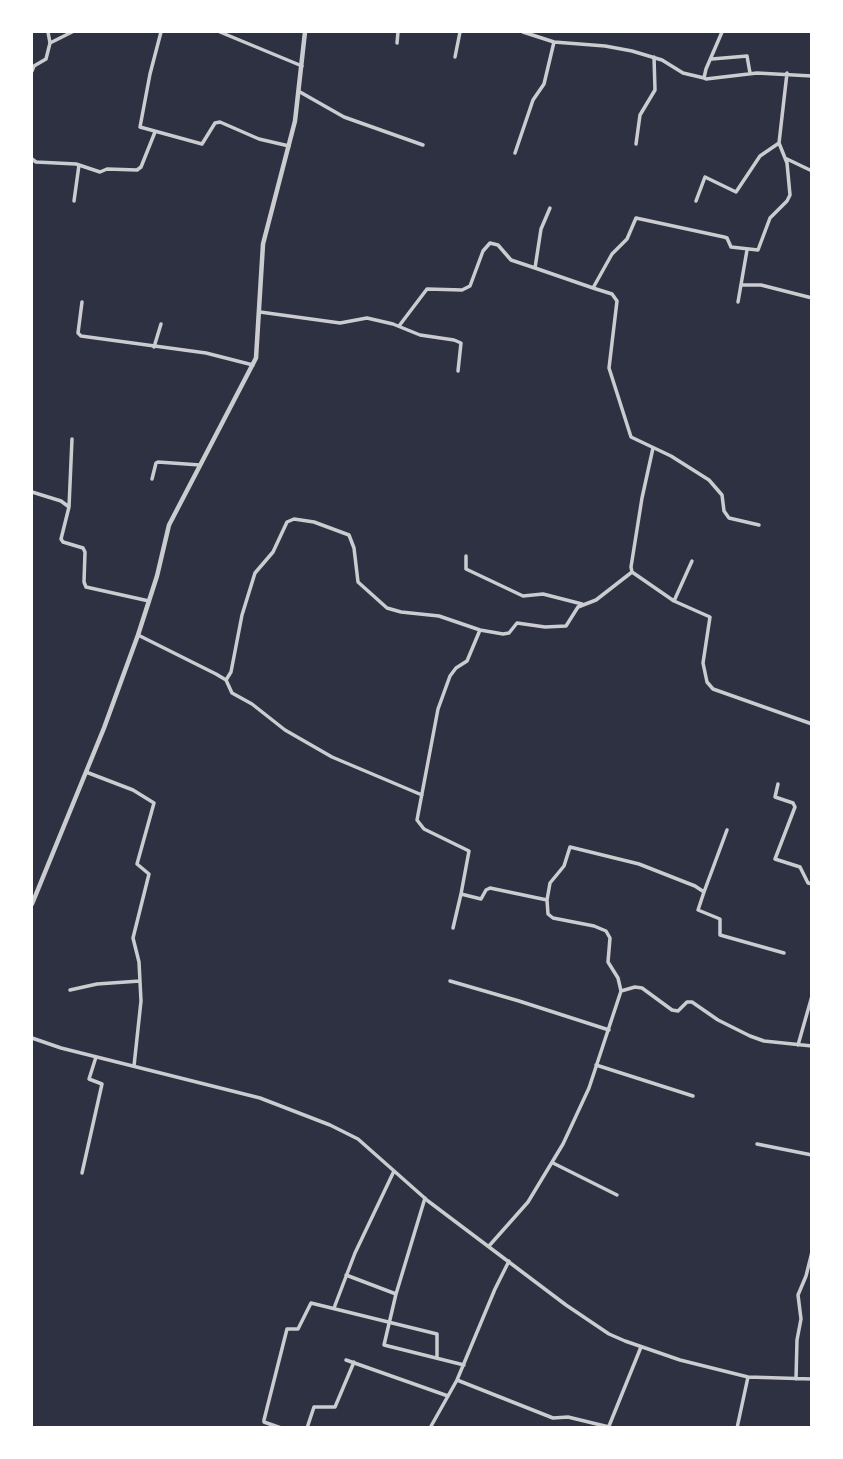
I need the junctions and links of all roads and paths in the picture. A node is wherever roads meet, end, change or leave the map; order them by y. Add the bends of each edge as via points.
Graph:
1 (48, 32) edge
2 (72, 32) edge
3 (161, 32) edge
4 (220, 32) edge
5 (305, 32) edge
6 (398, 32) edge
7 (460, 32) edge
8 (523, 32) edge
9 (722, 32) edge
10 (554, 42) junction
11 (50, 43) junction
12 (397, 43) dead end
13 (455, 57) dead end
14 (654, 57) junction
15 (712, 59) junction
16 (302, 66) junction
17 (32, 71) edge
18 (787, 73) junction
19 (750, 74) junction
20 (811, 76) edge
21 (704, 78) junction
22 (300, 92) junction
23 (155, 132) junction
24 (779, 143) junction
25 (636, 144) dead end
26 (423, 145) dead end
27 (289, 146) junction
28 (515, 153) dead end
29 (785, 158) junction
30 (32, 159) edge
31 (79, 164) junction
32 (811, 172) edge
33 (74, 201) dead end
34 (696, 201) dead end
35 (550, 208) dead end
36 (747, 250) junction
37 (535, 268) junction
38 (741, 285) junction
39 (593, 288) junction
40 (811, 298) edge
41 (82, 302) dead end
42 (738, 302) dead end
43 (260, 312) junction
44 (161, 324) dead end
45 (399, 326) junction
46 (154, 347) junction
47 (253, 365) junction
48 (458, 371) dead end
49 (72, 439) dead end
50 (653, 448) junction
51 (200, 465) junction
52 (152, 479) dead end
53 (32, 492) edge
54 (69, 506) junction
55 (758, 525) dead end
56 (466, 556) dead end
57 (692, 561) dead end
58 (632, 572) junction
59 (149, 601) junction
60 (674, 601) junction
61 (582, 604) junction
62 (480, 630) junction
63 (138, 635) junction
64 (226, 680) junction
65 (811, 724) edge
66 (85, 772) junction
67 (778, 784) dead end
68 (422, 795) junction
69 (727, 830) dead end
70 (811, 884) edge
71 (704, 892) junction
72 (461, 894) junction
73 (547, 900) junction
74 (32, 904) edge
75 (453, 928) dead end
76 (784, 953) dead end
77 (140, 981) junction
78 (450, 981) dead end
79 (70, 989) dead end
80 (621, 991) junction
81 (811, 996) edge
82 (810, 1004) edge
83 (609, 1031) junction
84 (32, 1038) edge
85 (798, 1045) junction
86 (811, 1046) edge
87 (96, 1056) junction
88 (596, 1065) junction
89 (134, 1066) junction
90 (693, 1096) dead end
91 (757, 1144) dead end
92 (811, 1155) edge
93 (552, 1163) junction
94 (394, 1171) junction
95 (82, 1173) dead end
96 (617, 1195) dead end
97 (425, 1198) junction
98 (489, 1246) junction
99 (811, 1252) edge
100 (509, 1261) junction
101 (346, 1275) junction
102 (396, 1294) junction
103 (334, 1308) junction
104 (391, 1322) junction
105 (641, 1347) junction
106 (437, 1357) junction
107 (346, 1360) dead end
108 (354, 1362) junction
109 (464, 1365) junction
110 (748, 1377) junction
111 (796, 1379) junction
112 (811, 1379) edge
113 (457, 1380) junction
114 (448, 1396) junction
115 (281, 1427) edge
116 (307, 1427) edge
117 (430, 1427) edge
118 (608, 1427) edge
119 (737, 1427) edge

1 - 11 street
2 - 11 street
3 - 23 street via 139,125
4 - 16 street
5 - 16 street
6 - 12 street
7 - 13 street
8 - 10 street
9 - 15 street
10 - 14 street via 605,46
10 - 28 street via 544,84 533,100
11 - 17 street via 47,59
14 - 21 street via 683,74
14 - 25 street via 655,90 640,115
15 - 19 street via 747,56
15 - 21 street
16 - 22 street
18 - 19 street
18 - 20 street
18 - 24 street
19 - 21 street
22 - 26 street via 344,117
22 - 27 street
23 - 27 street via 202,144 220,122
23 - 31 street via 139,169 100,172
24 - 29 street
24 - 34 street via 760,156 737,192 705,177
27 - 43 street via 263,244
29 - 32 street
29 - 36 street via 789,198 769,218 758,250
30 - 31 street
31 - 33 street
35 - 37 street via 541,229
36 - 38 street
36 - 39 street via 731,247 727,238 636,218
37 - 39 street
37 - 45 street via 510,260 498,245 490,243 470,286 427,289
38 - 40 street via 761,285
38 - 42 street
39 - 50 street via 612,293 617,301 608,358 611,379 631,437
41 - 46 street via 79,335
43 - 45 street via 336,322 367,318
43 - 47 street
44 - 46 street
45 - 48 street via 458,341
46 - 47 street
47 - 51 street
49 - 54 street
50 - 55 street via 716,486 729,518
50 - 58 street
51 - 52 street via 158,462
51 - 59 street via 169,525
53 - 54 street
54 - 59 street via 61,540 83,548 86,587
56 - 61 street via 466,569 523,596 543,594
57 - 60 street
58 - 60 street
58 - 61 street via 596,600
59 - 63 street
60 - 65 street via 710,617 703,663 713,689
61 - 62 street via 564,627 517,623 509,633
62 - 64 street via 439,616 387,608 358,582 349,535 294,519 287,522 274,552 255,573
62 - 68 street via 467,661 450,676 438,709
63 - 64 street
63 - 66 street
64 - 68 street via 232,693 285,730 332,757
66 - 74 street
66 - 77 street via 154,803 137,864 149,874 133,938
67 - 70 street via 775,797 795,807 775,859 800,867
68 - 72 street via 419,824 469,850
69 - 71 street
71 - 73 street via 639,864 572,846 550,883
71 - 76 street via 698,911 720,919 720,935
72 - 73 street via 481,899 490,888
72 - 75 street
73 - 80 street via 550,916 609,934 608,962
77 - 79 street
77 - 89 street
78 - 83 street
80 - 83 street
80 - 85 street via 642,988 675,1011 692,1003 750,1036
81 - 82 street
82 - 85 street
83 - 88 street
84 - 87 street
85 - 86 street
87 - 89 street
87 - 95 street via 89,1079 102,1084
88 - 90 street
88 - 93 street
89 - 94 street via 307,1114 358,1139
91 - 92 street
93 - 96 street
93 - 98 street via 528,1202
94 - 97 street
94 - 101 street
97 - 98 street
97 - 102 street
98 - 100 street
99 - 111 street via 798,1295 801,1319
100 - 105 street via 609,1334
100 - 109 street
101 - 102 street
101 - 103 street
102 - 104 street
103 - 104 street
103 - 115 street via 311,1303 298,1329 287,1328 263,1421
104 - 106 street via 437,1334
104 - 106 street via 384,1345
105 - 110 street
105 - 118 street
106 - 109 street
107 - 108 street
108 - 114 street
108 - 116 street via 335,1407 314,1407
109 - 113 street
110 - 111 street
110 - 119 street
111 - 112 street
113 - 114 street
113 - 118 street via 555,1419 568,1417
114 - 117 street

